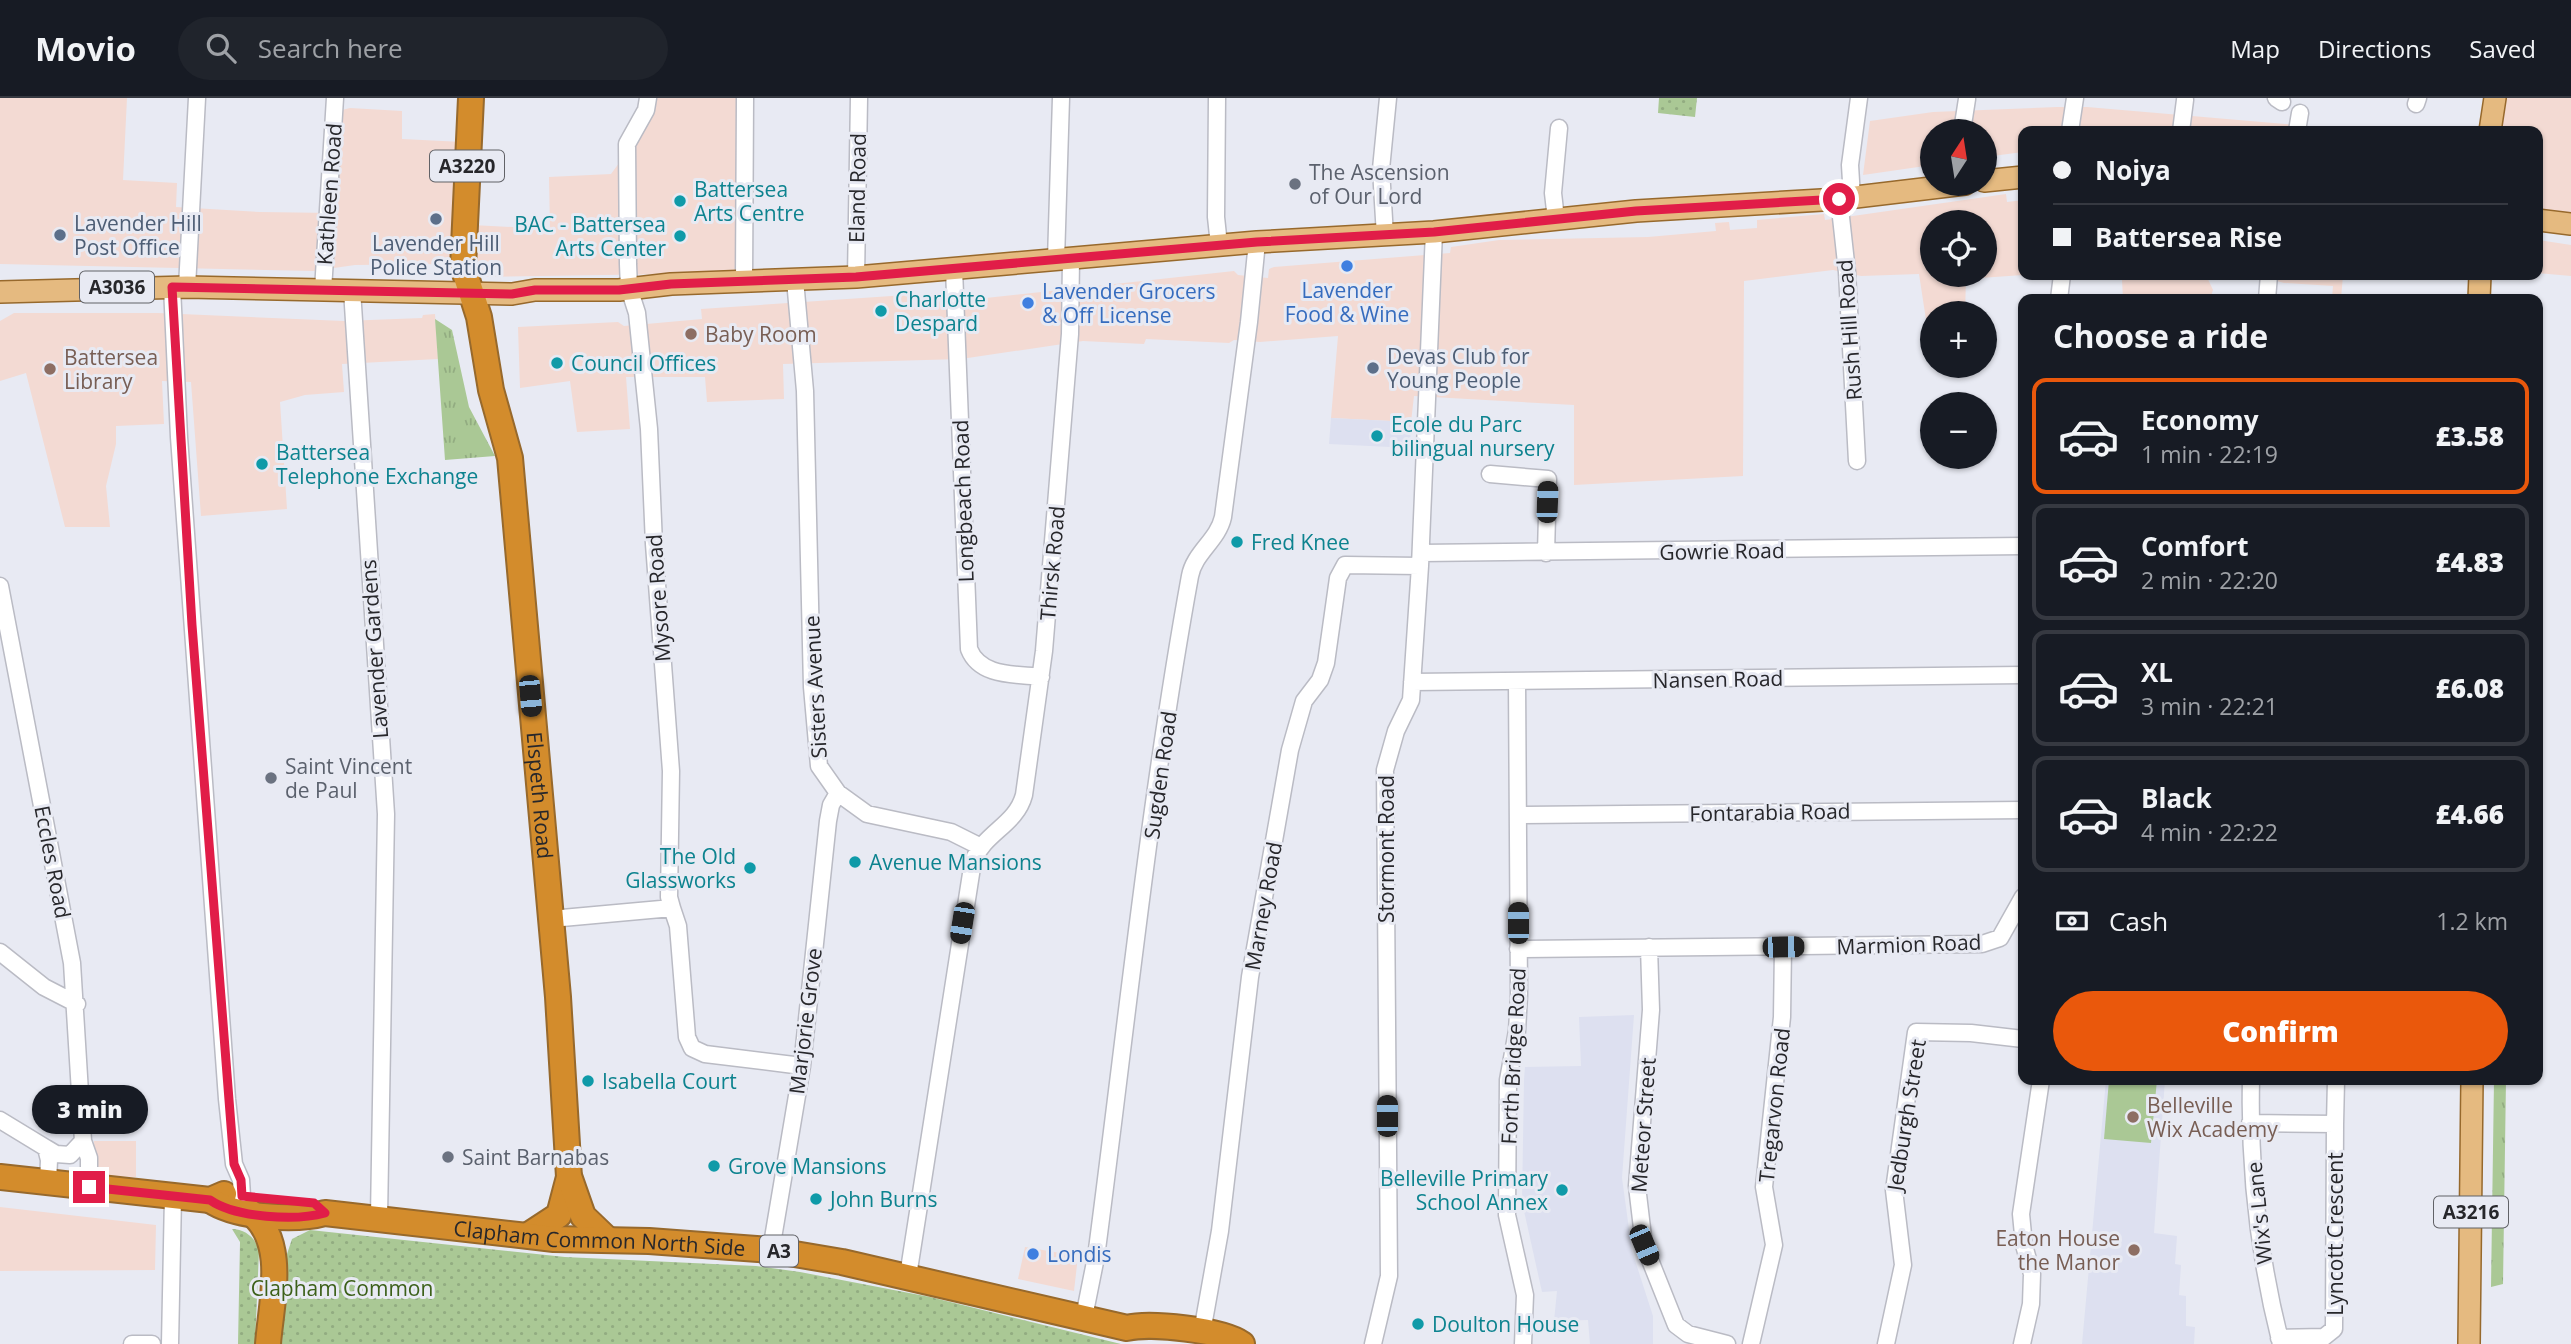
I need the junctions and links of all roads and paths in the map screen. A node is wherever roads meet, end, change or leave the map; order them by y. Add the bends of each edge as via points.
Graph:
1 (197, 98) edge
2 (335, 98) edge
3 (471, 98) edge
4 (648, 98) edge
5 (745, 98) edge
6 (859, 98) edge
7 (1060, 98) edge
8 (1217, 98) edge
9 (1388, 98) edge
10 (1859, 98) edge
11 (2075, 98) edge
12 (2495, 98) edge
13 (1967, 99) edge
14 (2185, 100) dead end
15 (2300, 113) dead end
16 (1964, 119) edge
17 (2071, 126) edge
18 (2182, 126) edge
19 (2298, 126) edge
20 (2491, 126) edge
21 (1559, 128) dead end
22 (2018, 178) edge
23 (1997, 180) edge
24 (1920, 189) edge
25 (1846, 199) junction
26 (1556, 219) junction
27 (2543, 221) edge
28 (2571, 224) edge
29 (1434, 232) junction
30 (1385, 236) junction
31 (1257, 242) junction
32 (1219, 246) junction
33 (1063, 259) junction
34 (954, 269) junction
35 (856, 277) junction
36 (795, 280) junction
37 (744, 281) junction
38 (180, 287) junction
39 (629, 288) junction
40 (323, 290) junction
41 (352, 290) junction
42 (0, 292) edge
43 (473, 293) junction
44 (1857, 461) dead end
45 (1490, 474) dead end
46 (2018, 546) edge
47 (1546, 553) junction
48 (1421, 560) junction
49 (0, 586) edge
50 (2018, 675) edge
51 (1041, 677) junction
52 (1517, 681) junction
53 (1412, 682) junction
54 (838, 793) junction
55 (2018, 810) edge
56 (1518, 815) junction
57 (979, 846) junction
58 (2018, 906) edge
59 (672, 908) junction
60 (551, 919) junction
61 (1649, 947) junction
62 (1783, 947) junction
63 (1518, 950) junction
64 (0, 952) edge
65 (77, 1004) junction
66 (2018, 1038) edge
67 (802, 1066) junction
68 (2040, 1085) edge
69 (2251, 1085) edge
70 (2336, 1085) edge
71 (2472, 1085) edge
72 (0, 1120) edge
73 (2250, 1123) junction
74 (2335, 1124) junction
75 (83, 1141) junction
76 (46, 1148) junction
77 (0, 1177) edge
78 (569, 1177) junction
79 (48, 1182) junction
80 (89, 1187) junction
81 (173, 1196) junction
82 (246, 1204) junction
83 (302, 1208) junction
84 (379, 1217) junction
85 (530, 1234) junction
86 (607, 1239) junction
87 (771, 1250) junction
88 (274, 1255) junction
89 (908, 1276) junction
90 (1084, 1317) junction
91 (1181, 1337) edge
92 (2280, 1341) edge
93 (132, 1344) edge
94 (152, 1344) edge
95 (170, 1344) edge
96 (268, 1344) edge
97 (1242, 1344) edge
98 (1373, 1344) edge
99 (1523, 1344) edge
100 (1727, 1344) edge
101 (1751, 1344) edge
102 (1886, 1344) edge
103 (2022, 1344) edge
104 (2469, 1344) edge

1 - 38 street
2 - 40 street, Kathleen Road
3 - 43 highway, A3220 via 463,267
4 - 39 street, Mysore Road via 626,144
5 - 37 street
6 - 35 street, Eland Road
7 - 33 street, Thirsk Road
8 - 32 street
9 - 30 street via 1381,169
10 - 25 street, Rush Hill Road
11 - 17 street
12 - 20 main road
13 - 16 street
14 - 18 street
15 - 19 street
21 - 26 street via 1553,193
22 - 23 main road
24 - 25 main road, A3036
25 - 26 main road, A3036
25 - 44 street, Rush Hill Road
26 - 29 main road, A3036
27 - 28 main road
29 - 30 main road, A3036
29 - 48 street, Stormont Road
30 - 31 main road, A3036
31 - 32 main road, A3036
31 - 90 street, Sugden Road via 1223,517 1217,536 1190,572
32 - 33 main road, A3036
33 - 34 main road, A3036
33 - 51 street, Thirsk Road via 1073,282
34 - 35 main road, A3036
34 - 51 street, Longbeach Road via 969,649 988,670
35 - 36 main road, A3036
36 - 37 main road, A3036
36 - 54 street, Sisters Avenue via 805,391 816,752 826,779
37 - 39 main road, A3036
38 - 40 main road, A3036
38 - 42 main road, A3036
38 - 82 street via 179,437 227,1099 234,1164
39 - 43 main road, A3036
39 - 59 street, Mysore Road via 639,332 649,429 671,771
40 - 41 main road, A3036
41 - 43 main road, A3036
41 - 84 street, Lavender Gardens via 386,814
43 - 60 highway, Elspeth Road / A3220 via 491,390 510,458
45 - 47 street via 1548,479
46 - 47 street, Gowrie Road
47 - 48 street, Gowrie Road
48 - 53 street, Stormont Road
48 - 91 street, Marney Road via 1345,565 1338,578 1326,663 1297,719 1288,763 1250,977 1220,1231
49 - 65 street, Eccles Road
50 - 52 street, Nansen Road
51 - 57 street, Thirsk Road via 1020,811
52 - 53 street, Nansen Road
52 - 56 street, Forth Bridge Road
53 - 98 street, Stormont Road via 1409,707 1396,731 1385,770 1389,1276
54 - 57 street, Sisters Avenue via 867,814 950,832
54 - 67 street, Marjorie Grove via 828,821
55 - 56 street, Fontarabia Road
56 - 63 street, Forth Bridge Road
57 - 89 street via 966,896
58 - 62 street, Marmion Road via 2004,932 1988,943
59 - 60 street
59 - 67 street, Mysore Road via 692,1048 705,1054
60 - 78 highway, Elspeth Road / A3220
61 - 62 street, Marmion Road
61 - 63 street, Marmion Road
61 - 100 street, Meteor Street via 1651,1010 1637,1186 1644,1245 1681,1330
62 - 101 street, Tregarvon Road via 1782,1017 1765,1186 1774,1245
63 - 99 street, Forth Bridge Road via 1518,1013 1508,1080 1507,1214 1525,1295
64 - 65 street via 44,987
65 - 75 street, Eccles Road
66 - 102 street, Jedburgh Street via 1916,1032 1894,1190 1903,1265
67 - 87 street, Marjorie Grove
68 - 103 street via 2021,1214 2032,1274
69 - 73 street, Wix's Lane
70 - 74 street, Lyncott Crescent
71 - 104 main road, A3216
72 - 76 street
73 - 74 street, Lyncott Crescent
73 - 92 street, Wix's Lane via 2260,1244
74 - 92 street, Lyncott Crescent via 2334,1329 2324,1337
75 - 76 street via 70,1156
75 - 80 street, Eccles Road via 89,1158
76 - 79 street
77 - 79 highway, A3
78 - 85 highway, Elspeth Road / A3220 via 559,1214
78 - 86 highway, Elspeth Road / A3220 via 583,1216
79 - 80 highway, A3
80 - 81 highway, A3
81 - 82 highway, A3 via 210,1200 224,1194
81 - 95 street
82 - 83 highway, A3
82 - 88 highway via 264,1225
83 - 84 highway, Clapham Common North Side / A3
83 - 88 highway
84 - 85 highway, Clapham Common North Side / A3
85 - 86 highway, Clapham Common North Side / A3
86 - 87 highway, Clapham Common North Side / A3
87 - 89 highway, Clapham Common North Side / A3
88 - 96 highway
89 - 90 highway, Clapham Common North Side / A3
90 - 91 highway, Clapham Common North Side / A3 via 1127,1328 1146,1323
91 - 97 highway, Clapham Common North Side / A3
93 - 94 street

